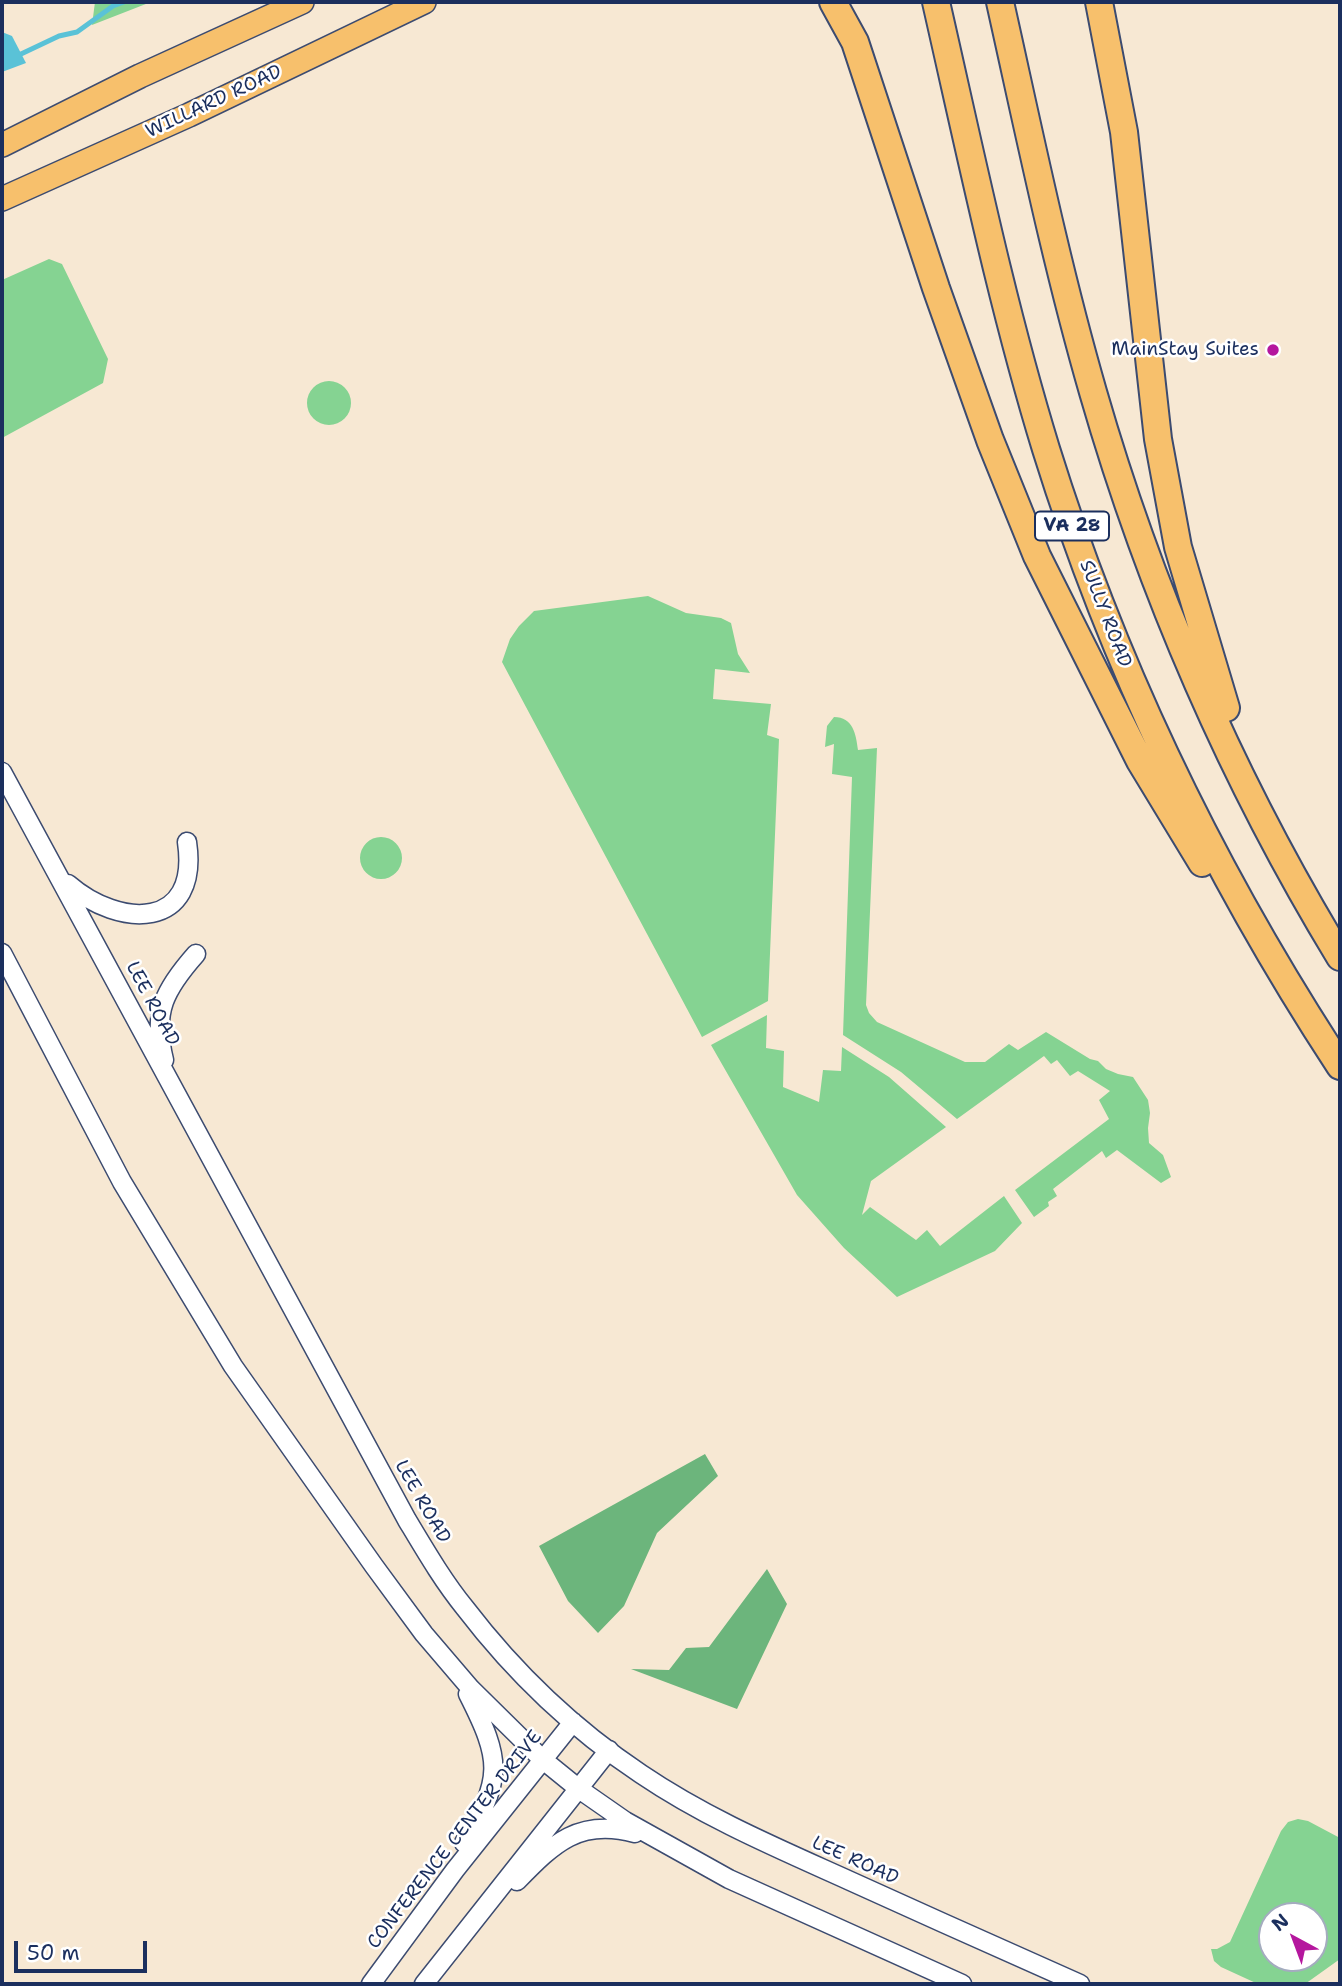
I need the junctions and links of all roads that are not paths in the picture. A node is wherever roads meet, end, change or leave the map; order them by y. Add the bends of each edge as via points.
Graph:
1 (302, 2) edge
2 (424, 2) edge
3 (833, 2) edge
4 (852, 2) edge
5 (936, 2) edge
6 (1000, 2) edge
7 (1099, 2) edge
8 (855, 42) junction
9 (2, 145) edge
10 (2, 199) edge
11 (2, 772) edge
12 (187, 842) dead end
13 (58, 874) junction
14 (1310, 906) junction
15 (2, 953) edge
16 (196, 954) dead end
17 (1340, 957) edge
18 (1306, 1013) junction
19 (1340, 1066) edge
20 (171, 1083) junction
21 (457, 1672) junction
22 (573, 1722) junction
23 (609, 1750) junction
24 (542, 1759) junction
25 (579, 1789) junction
26 (652, 1837) junction
27 (424, 1911) junction
28 (451, 1948) junction
29 (371, 1984) edge
30 (424, 1984) edge
31 (962, 1984) edge
32 (1080, 1984) edge

1 - 9 main road
2 - 10 main road, WILLARD ROAD
3 - 8 highway
4 - 8 highway
5 - 18 highway, SULLY ROAD / VA 28 via 1026,376 1046,449 1099,601 1164,754 1211,849
6 - 14 highway, VA 28 via 1080,344 1127,498 1156,581 1220,729
7 - 14 highway via 1124,132 1158,439 1178,547 1221,694
8 - 18 highway via 936,288 1037,556 1170,812
11 - 13 street, LEE ROAD
12 - 13 street via 189,872 181,894 174,903 150,914 126,914 98,904
13 - 20 street, LEE ROAD
14 - 17 highway, VA 28
15 - 21 street via 122,1182 233,1366 374,1566
16 - 20 street via 177,975 162,1005 160,1041
18 - 19 highway, SULLY ROAD / VA 28
20 - 22 street, LEE ROAD via 434,1564 523,1675
21 - 24 street
21 - 27 street via 488,1733 493,1784 481,1815
22 - 23 street, LEE ROAD
22 - 24 street, CONFERENCE CENTER DRIVE
23 - 25 street
23 - 32 street, LEE ROAD via 692,1806 748,1835
24 - 25 street
24 - 27 street, CONFERENCE CENTER DRIVE
25 - 26 street
25 - 28 street
26 - 28 street via 608,1828 578,1832 542,1856
26 - 31 street via 729,1879
27 - 29 street, CONFERENCE CENTER DRIVE
28 - 30 street

